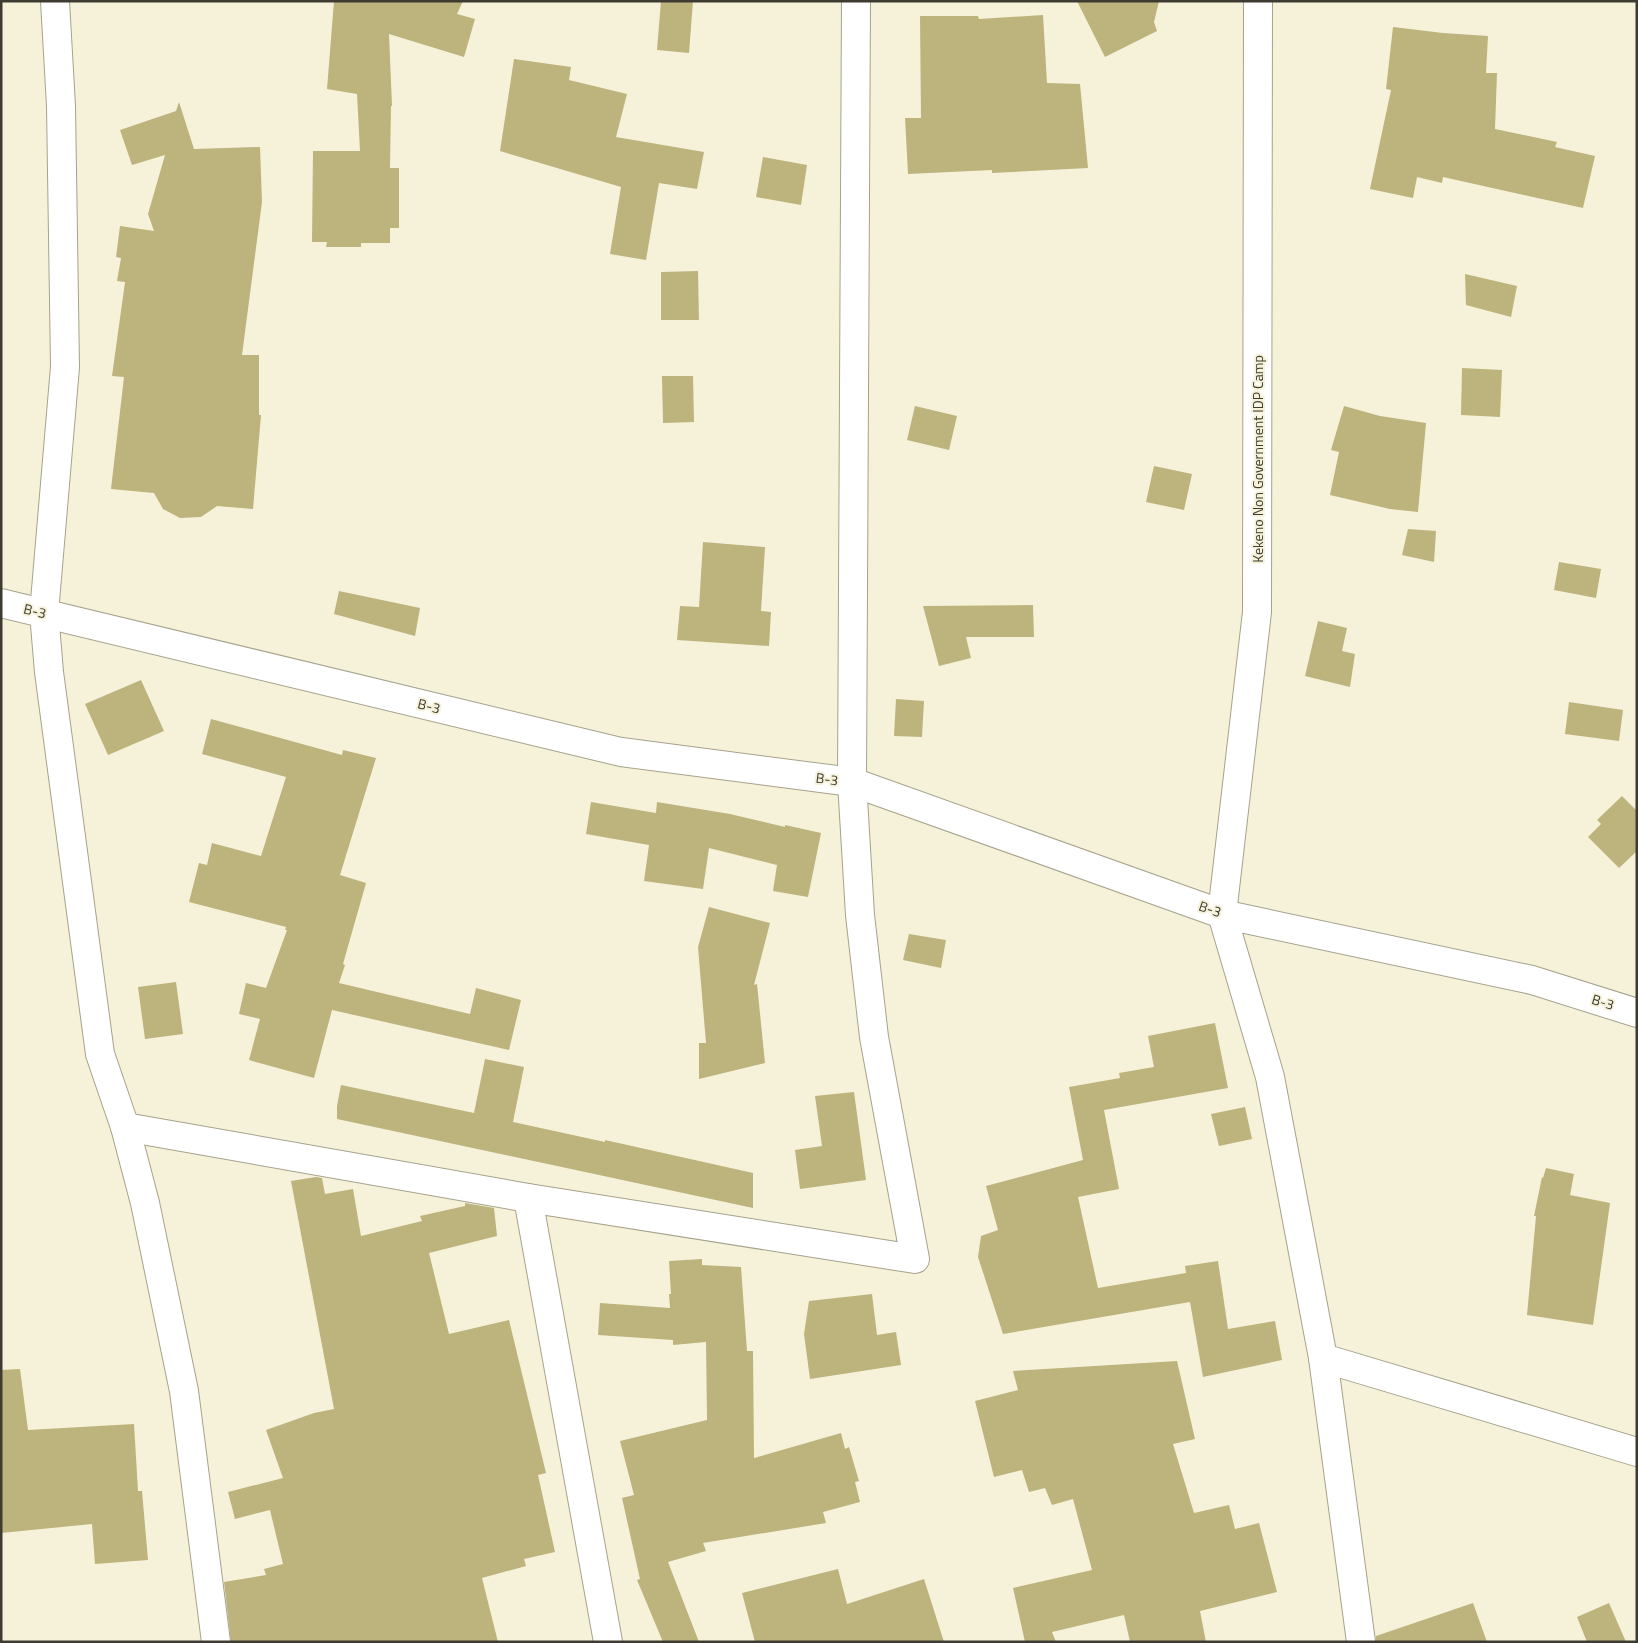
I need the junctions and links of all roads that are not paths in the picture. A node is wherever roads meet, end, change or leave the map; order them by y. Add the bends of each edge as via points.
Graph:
1 (55, 1) edge
2 (856, 1) edge
3 (1258, 1) edge
4 (1, 603) edge
5 (44, 613) junction
6 (852, 782) junction
7 (1222, 914) junction
8 (1637, 1013) edge
9 (125, 1127) junction
10 (528, 1198) junction
11 (1323, 1358) junction
12 (1637, 1452) edge
13 (216, 1642) edge
14 (608, 1642) edge
15 (1361, 1642) edge

1 - 5 street via 61,106 65,367
2 - 6 street
3 - 7 street, Kekeno Non Government IDP Camp via 1257,612
4 - 5 street, B-3
5 - 6 street, B-3 via 621,752
5 - 9 street via 100,1054
6 - 7 street, B-3
6 - 10 street via 860,916 874,1037 915,1259
7 - 8 street, B-3 via 1532,980
7 - 11 street via 1270,1077
9 - 10 street
9 - 13 street via 145,1202 184,1391
10 - 14 street
11 - 12 street
11 - 15 street

